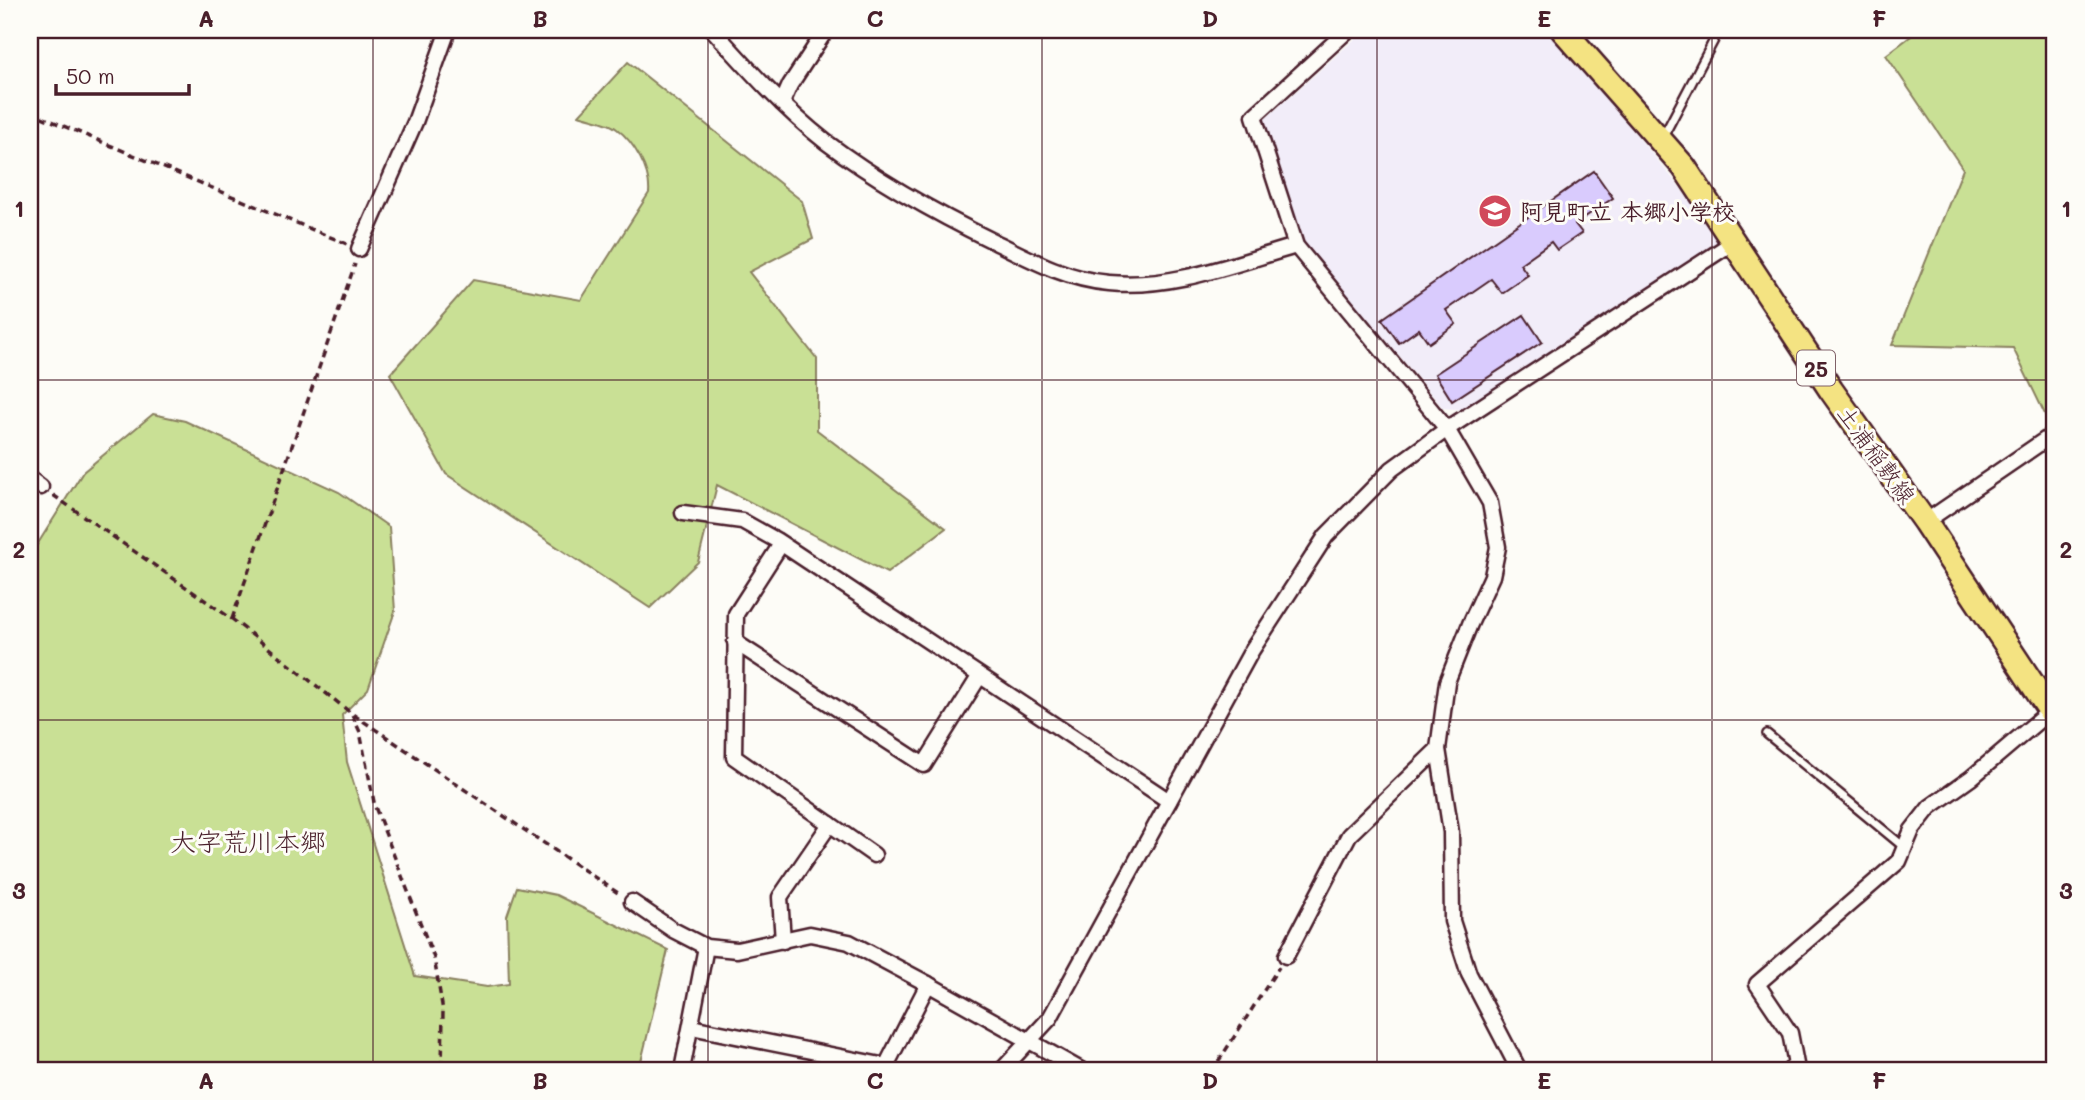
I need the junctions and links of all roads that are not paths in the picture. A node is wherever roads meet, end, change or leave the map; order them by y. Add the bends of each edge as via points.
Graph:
1 (448, 30) edge
2 (713, 30) edge
3 (825, 30) edge
4 (1348, 30) edge
5 (1716, 30) edge
6 (1572, 35) edge
7 (782, 103) junction
8 (1661, 141) junction
9 (1732, 243) junction
10 (1296, 246) junction
11 (359, 249) road end
12 (1447, 429) junction
13 (2055, 433) edge
14 (682, 513) dead end
15 (1925, 522) junction
16 (781, 544) junction
17 (735, 642) junction
18 (979, 677) junction
19 (2053, 714) edge
20 (1767, 734) dead end
21 (1438, 749) junction
22 (1169, 802) junction
23 (830, 824) junction
24 (1905, 848) junction
25 (874, 855) dead end
26 (632, 902) road end
27 (783, 941) junction
28 (706, 947) junction
29 (1286, 957) road end
30 (928, 984) junction
31 (691, 1027) junction
32 (1029, 1042) junction
33 (885, 1068) edge
34 (1795, 1068) edge
35 (682, 1070) edge
36 (1002, 1070) edge
37 (1082, 1070) edge
38 (1519, 1070) edge

1 - 11 street via 415,122
2 - 7 street
3 - 7 street
4 - 10 street via 1254,116
5 - 8 lane
6 - 8 main road, 土浦稲敷線 / 25
7 - 10 street via 826,142 906,194 1049,269 1108,284 1158,283
8 - 9 main road, 土浦稲敷線 / 25 via 1684,167
9 - 12 street
9 - 15 main road, 土浦稲敷線 / 25
10 - 12 street
12 - 21 street via 1490,503 1499,547 1492,576 1447,681
12 - 22 street via 1392,469 1326,536 1252,650
13 - 15 street
14 - 16 street via 742,521
15 - 19 main road, 土浦稲敷線 / 25
16 - 17 street via 736,614
16 - 18 street
17 - 18 street via 924,765
17 - 23 street via 734,757
18 - 22 street
19 - 24 street via 1930,807
20 - 24 lane
21 - 29 street via 1349,835
21 - 38 street via 1451,832 1452,921 1469,974
22 - 32 street via 1050,1018
23 - 25 street
23 - 27 street via 780,897
24 - 34 street via 1899,861 1756,984 1790,1033
26 - 28 street
27 - 28 street via 737,950
27 - 30 street via 810,934 849,942
28 - 31 street
30 - 32 street
30 - 33 street
31 - 33 street
31 - 35 street
32 - 36 street
32 - 37 street

